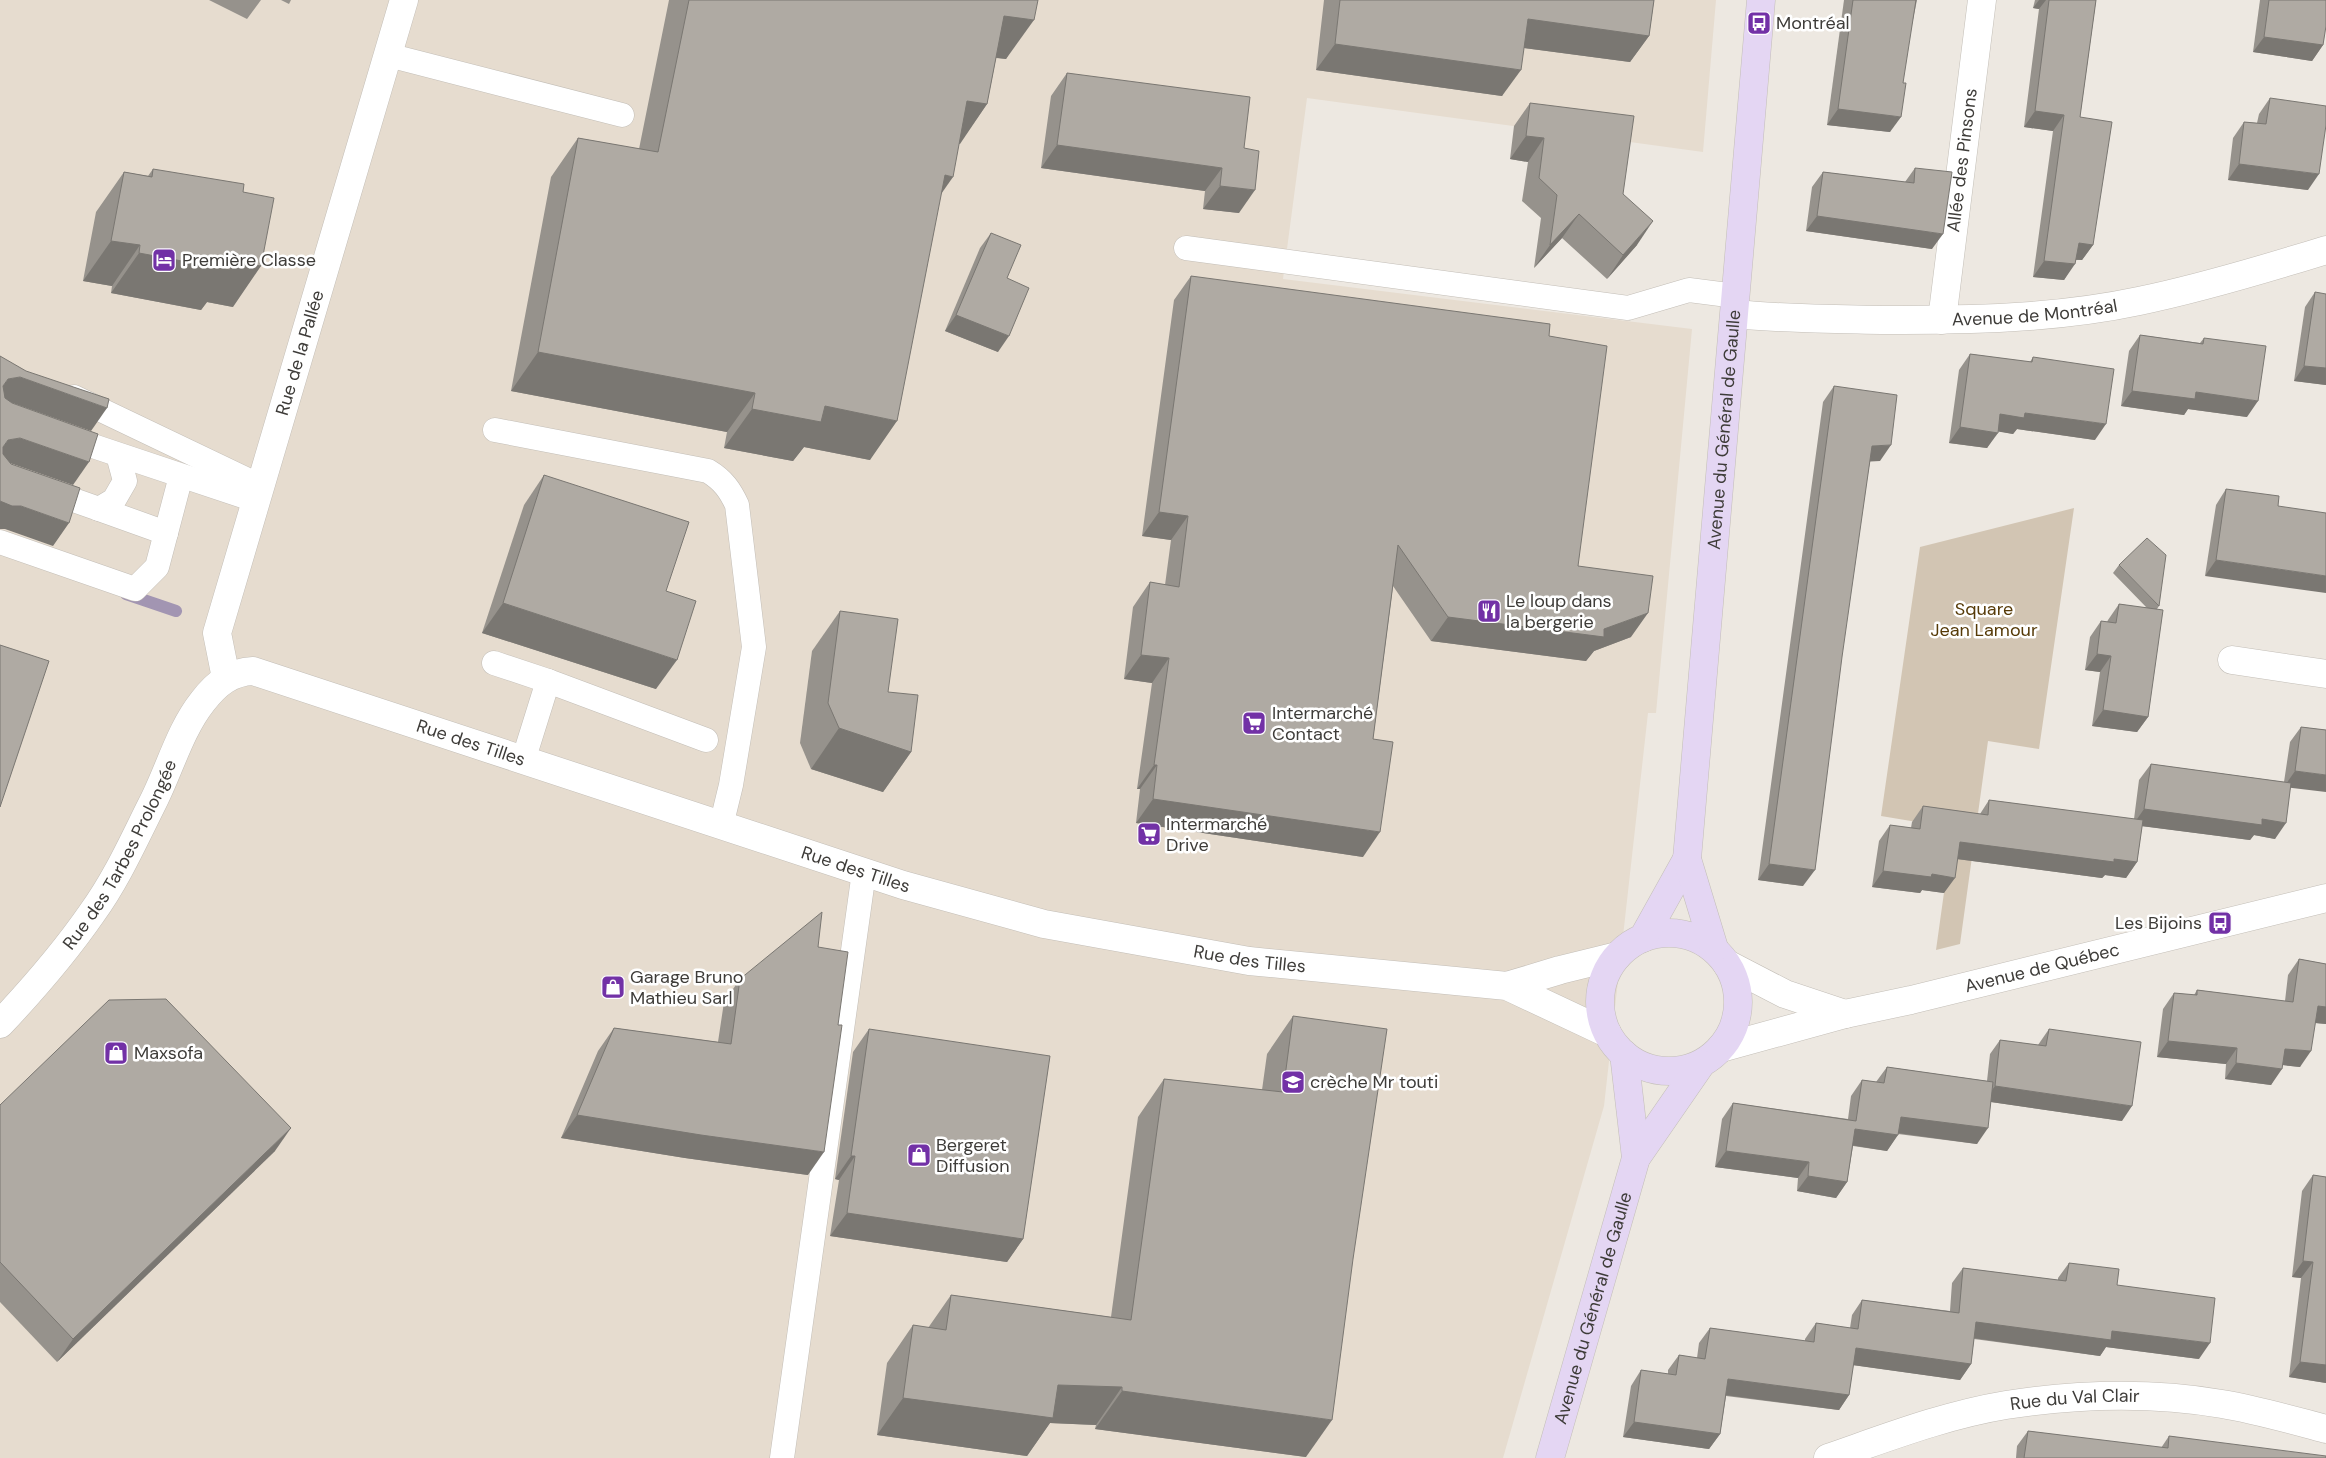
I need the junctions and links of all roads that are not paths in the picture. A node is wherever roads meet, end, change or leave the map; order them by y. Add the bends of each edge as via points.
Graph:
1 (404, 0) edge
2 (1761, 0) edge
3 (1982, 0) edge
4 (388, 54) junction
5 (622, 115) dead end
6 (1186, 248) dead end
7 (2326, 250) edge
8 (1736, 305) junction
9 (1942, 320) junction
10 (53, 387) edge
11 (45, 429) edge
12 (495, 430) dead end
13 (118, 455) junction
14 (0, 474) edge
15 (181, 476) junction
16 (258, 493) junction
17 (99, 509) junction
18 (166, 533) junction
19 (0, 542) edge
20 (2232, 660) dead end
21 (494, 663) dead end
22 (2326, 674) edge
23 (226, 678) junction
24 (548, 681) junction
25 (706, 740) dead end
26 (523, 761) junction
27 (721, 826) junction
28 (1686, 859) junction
29 (864, 872) junction
30 (2326, 898) edge
31 (1642, 938) junction
32 (1617, 956) junction
33 (1720, 956) junction
34 (1506, 986) junction
35 (1845, 1014) junction
36 (0, 1024) edge
37 (1608, 1033) junction
38 (1624, 1054) junction
39 (1711, 1056) junction
40 (1636, 1158) junction
41 (2326, 1429) edge
42 (782, 1458) edge
43 (1550, 1458) edge
44 (1828, 1458) edge

1 - 4 street, Rue de la Pallée
2 - 8 street, Avenue du Général de Gaulle
3 - 9 street, Allée des Pinsons
4 - 5 lane
4 - 16 street, Rue de la Pallée
6 - 8 lane via 1628,308 1689,290
7 - 9 street, Avenue de Montréal via 2139,301 2089,310
8 - 9 street, Avenue de Montréal via 1778,318
8 - 28 street, Avenue du Général de Gaulle
10 - 16 lane
11 - 13 lane
12 - 27 lane via 708,471 730,490 737,505 754,647 732,785
13 - 15 lane
13 - 17 lane via 125,481 114,500
14 - 17 lane
15 - 16 lane
15 - 18 lane
16 - 23 street, Rue de la Pallée via 217,632
17 - 18 lane
18 - 19 lane via 156,568 135,589
20 - 22 street
21 - 24 lane
23 - 26 street, Rue des Tilles via 253,671
23 - 36 street, Rue des Tarbes Prolongée via 202,702 190,722 155,799 93,912 52,966
24 - 25 lane
24 - 26 lane
26 - 27 street, Rue des Tilles
27 - 29 street, Rue des Tilles
28 - 31 street, Avenue du Général de Gaulle
28 - 33 street, Avenue du Général de Gaulle
29 - 34 street, Rue des Tilles via 1044,924 1138,942 1249,961
29 - 42 lane
30 - 35 street, Avenue de Québec
31 - 32 street
31 - 33 street via 1677,933 1696,938
32 - 34 street, Rue des Tilles
32 - 37 street via 1608,969 1601,993
33 - 35 street via 1785,994
33 - 39 street via 1735,979 1739,995 1738,1016 1730,1035
34 - 37 street, Rue des Tilles
35 - 39 street, Avenue de Québec
37 - 38 street
38 - 39 street via 1656,1070 1681,1070
38 - 40 street, Avenue du Général de Gaulle
39 - 40 street, Avenue du Général de Gaulle
40 - 43 street, Avenue du Général de Gaulle
41 - 44 street, Rue du Val Clair via 2213,1403 2112,1395 2077,1397 2006,1405 1948,1418

